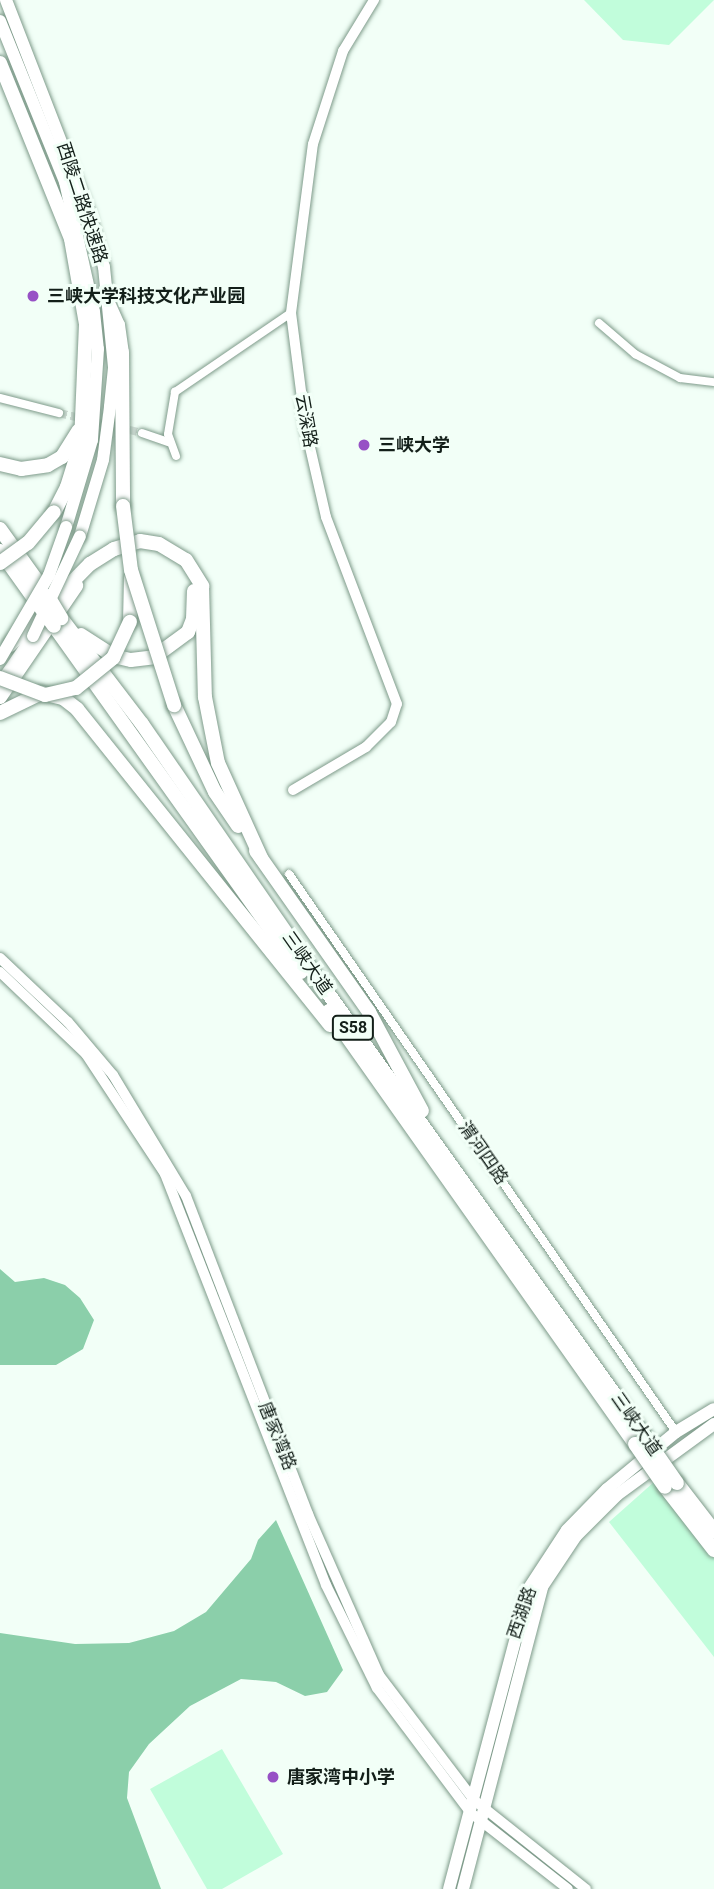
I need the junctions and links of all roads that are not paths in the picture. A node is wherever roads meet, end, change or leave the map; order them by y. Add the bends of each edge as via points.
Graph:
1 (6, 0) edge
2 (374, 0) edge
3 (0, 21) edge
4 (0, 63) edge
5 (109, 305) junction
6 (291, 313) junction
7 (599, 323) dead end
8 (714, 382) edge
9 (0, 398) edge
10 (84, 406) junction
11 (59, 413) tunnel mouth
12 (142, 433) tunnel mouth
13 (168, 442) junction
14 (176, 456) dead end
15 (0, 464) edge
16 (0, 529) edge
17 (0, 553) edge
18 (0, 563) edge
19 (131, 570) junction
20 (43, 600) junction
21 (58, 622) junction
22 (3, 653) edge
23 (0, 678) edge
24 (0, 684) edge
25 (0, 697) edge
26 (0, 713) edge
27 (293, 790) dead end
28 (261, 858) junction
29 (289, 874) dead end
30 (0, 958) edge
31 (0, 972) edge
32 (383, 1087) junction
33 (440, 1146) junction
34 (714, 1409) edge
35 (714, 1424) edge
36 (676, 1432) junction
37 (640, 1440) junction
38 (671, 1485) junction
39 (714, 1531) edge
40 (714, 1550) edge
41 (474, 1800) junction
42 (485, 1810) junction
43 (471, 1813) junction
44 (481, 1823) junction
45 (449, 1889) edge
46 (463, 1889) edge
47 (568, 1889) edge
48 (586, 1889) edge

1 - 5 main road, 西陵二路快速路 via 83,198 104,267
2 - 6 street, 云深路 via 343,51 313,144
3 - 22 main road, 西陵二路快速路, bridge via 57,162 81,237 94,312 96,402 87,462 49,575
4 - 10 highway via 71,239 86,324
5 - 19 highway, bridge via 122,352 122,506
5 - 24 main road, 西陵二路快速路, bridge via 114,368 103,460 80,536 42,622
6 - 13 street via 175,392
6 - 27 street, 云深路 via 306,430 326,517 397,704 391,722 366,747
7 - 8 street via 635,354 680,378
9 - 11 street
10 - 15 highway via 79,429 62,457 32,469
10 - 18 highway, bridge via 77,457 54,512 28,543
12 - 13 street
13 - 14 street
16 - 20 highway, 三峡大道 / S58
17 - 20 highway, 三峡大道 / S58
19 - 23 highway, bridge via 132,607 125,635 97,674 76,688 45,695
19 - 28 highway, bridge via 174,705 215,792
20 - 21 highway, 三峡大道 / S58, bridge
21 - 25 highway via 113,656 131,660 154,657 188,632 194,588 185,570 170,556 139,549 100,564 80,579
21 - 32 highway, 三峡大道 / S58
21 - 33 highway, 三峡大道 / S58
22 - 28 highway via 90,564 114,549 140,541 159,544 186,560 202,586 205,697 218,763
26 - 32 highway via 41,693 63,698 77,709
28 - 33 highway via 369,1012
29 - 36 street, 渭河四路
30 - 41 main road, 唐家湾路 via 96,1053 160,1149 186,1196 353,1624 379,1675 412,1723
31 - 43 main road, 唐家湾路 via 86,1054 154,1155 182,1210 228,1341 352,1644 413,1743
32 - 37 highway, 三峡大道 / S58
33 - 37 highway, 三峡大道 / S58
34 - 36 main road, 西湖路
35 - 42 main road, 西湖路 via 617,1495 576,1536 542,1587 528,1626
36 - 41 main road, 西湖路 via 623,1474 567,1530 529,1588 515,1628
37 - 38 highway, 三峡大道 / S58, bridge
38 - 39 highway, 三峡大道 / S58
38 - 40 highway, 三峡大道 / S58
41 - 42 main road, 唐家湾路
41 - 43 main road, 西湖路
42 - 44 main road, 西湖路
42 - 48 main road, 唐家湾路
43 - 44 main road, 唐家湾路
43 - 45 main road, 西湖路
44 - 46 main road, 西湖路
44 - 47 main road, 唐家湾路

